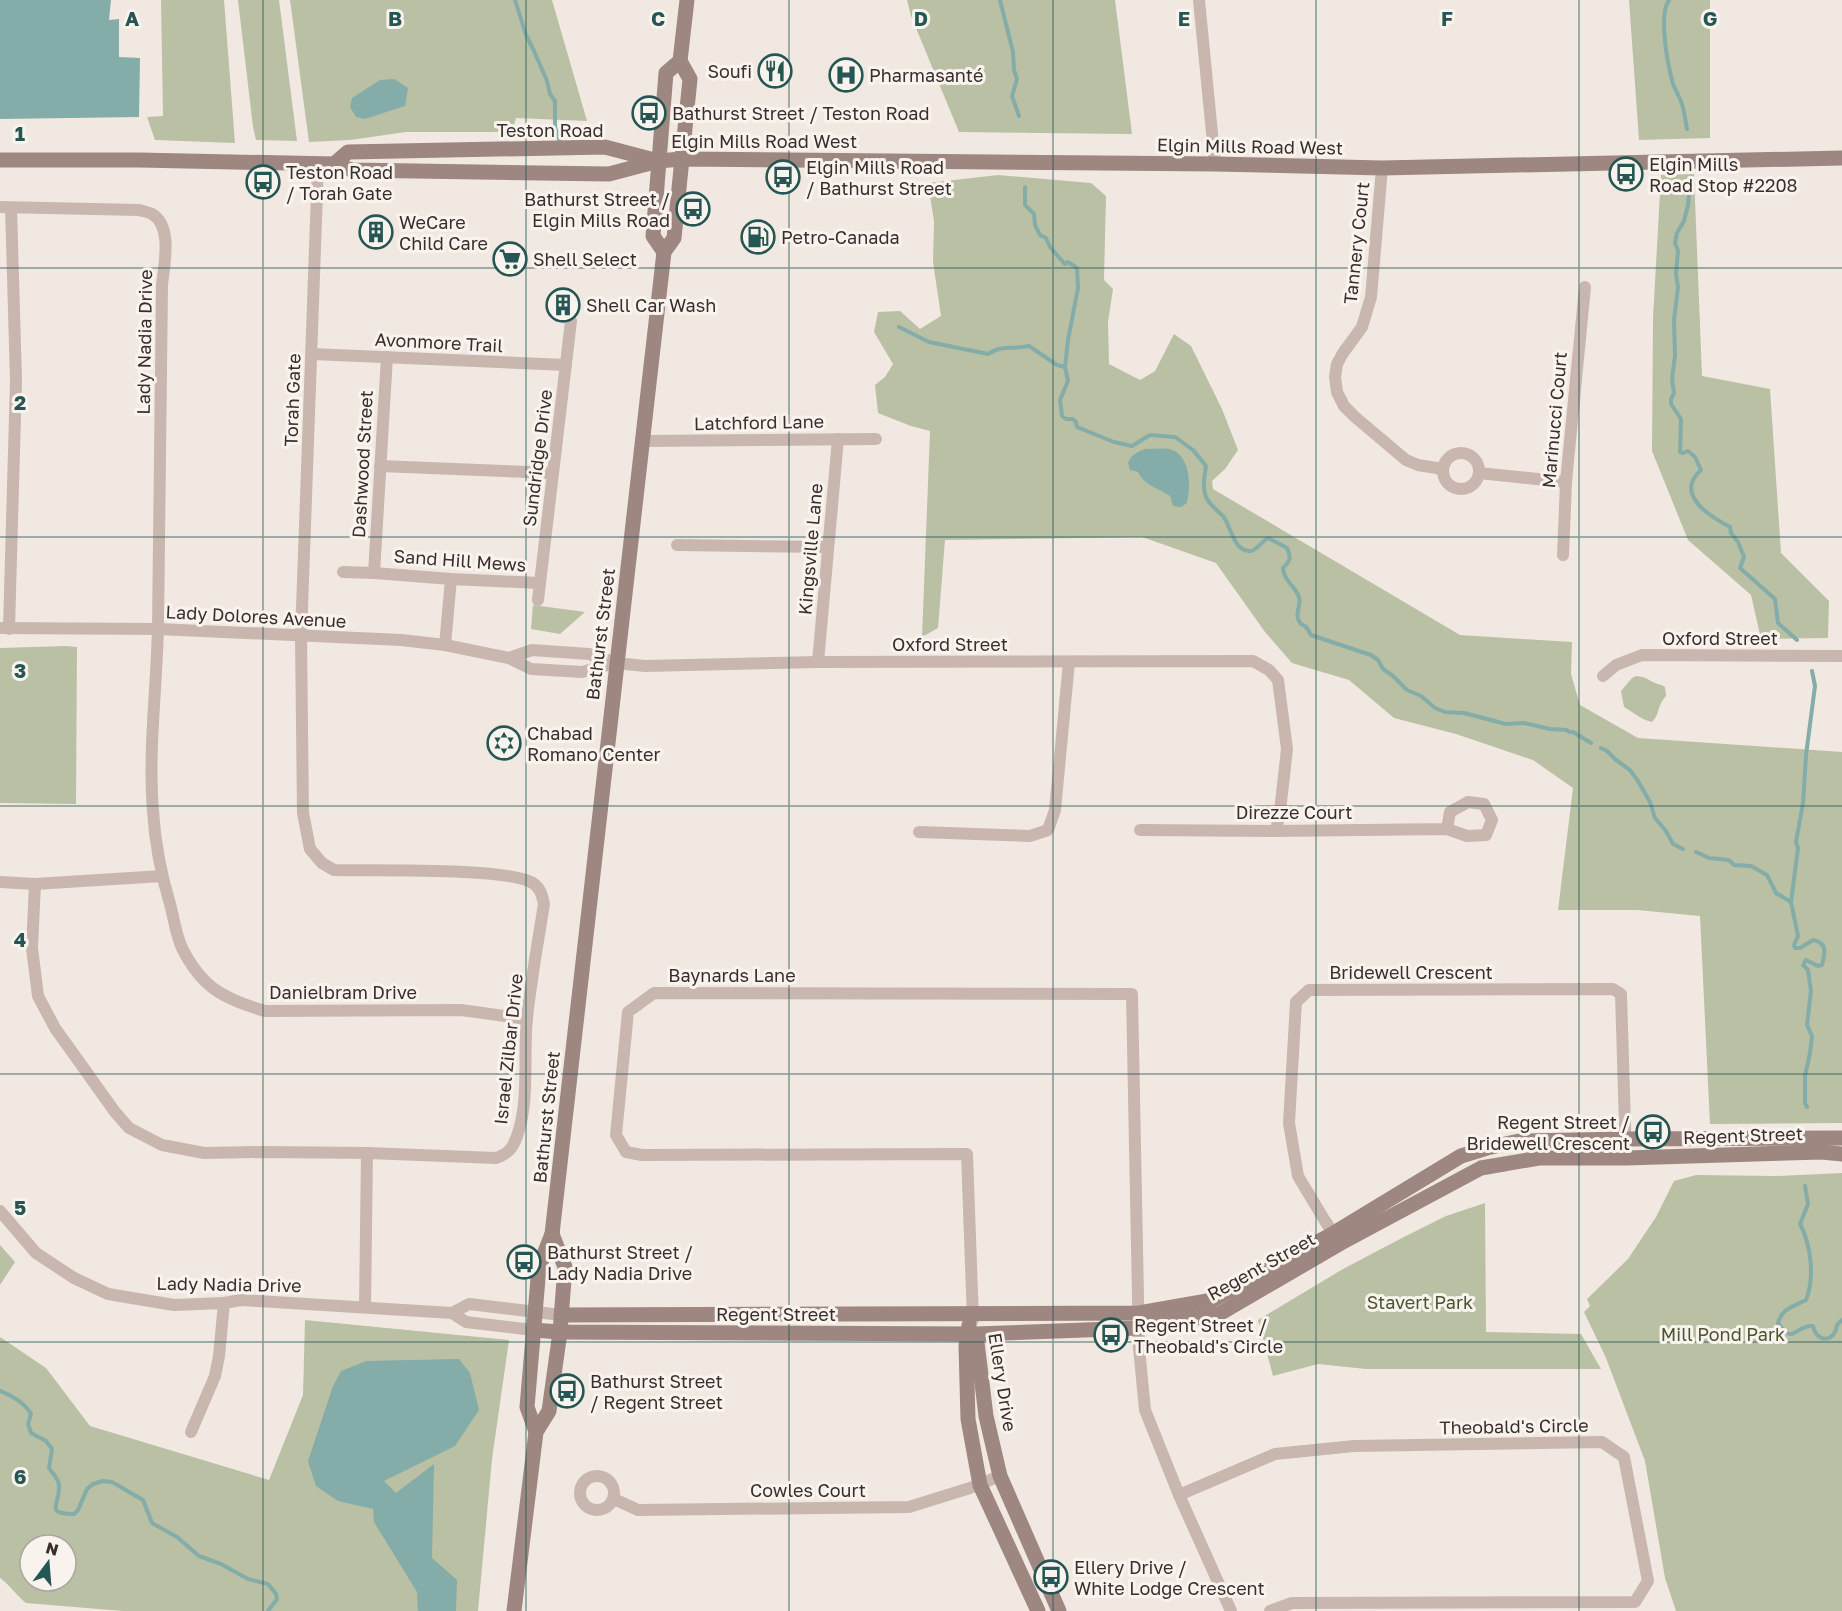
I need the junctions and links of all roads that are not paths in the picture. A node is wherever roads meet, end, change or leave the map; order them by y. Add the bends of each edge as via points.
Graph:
1 (687, 0) edge
2 (1199, 0) edge
3 (680, 61) junction
4 (1842, 158) edge
5 (682, 159) junction
6 (0, 160) edge
7 (658, 161) junction
8 (334, 164) junction
9 (1215, 164) junction
10 (318, 165) junction
11 (1382, 168) junction
12 (6, 208) edge
13 (664, 252) junction
14 (1585, 287) dead end
15 (571, 321) dead end
16 (312, 354) junction
17 (387, 357) junction
18 (566, 365) junction
19 (838, 439) junction
20 (876, 439) dead end
21 (642, 441) junction
22 (380, 466) junction
23 (1443, 469) junction
24 (553, 473) junction
25 (1479, 473) junction
26 (1566, 483) junction
27 (677, 545) dead end
28 (828, 547) junction
29 (1563, 555) dead end
30 (343, 572) dead end
31 (374, 573) junction
32 (451, 579) junction
33 (540, 583) junction
34 (538, 600) dead end
35 (5, 629) edge
36 (158, 629) junction
37 (302, 636) junction
38 (445, 645) junction
39 (1842, 656) edge
40 (510, 658) junction
41 (818, 662) junction
42 (1069, 662) junction
43 (616, 663) junction
44 (1603, 676) dead end
45 (1448, 829) dead end
46 (1140, 830) dead end
47 (1276, 831) junction
48 (919, 832) dead end
49 (162, 876) junction
50 (0, 882) edge
51 (35, 884) junction
52 (527, 1019) junction
53 (1842, 1138) edge
54 (1625, 1139) junction
55 (367, 1153) junction
56 (1842, 1154) edge
57 (1626, 1158) junction
58 (0, 1211) edge
59 (552, 1234) junction
60 (1337, 1238) junction
61 (224, 1303) junction
62 (365, 1307) junction
63 (535, 1312) junction
64 (452, 1313) junction
65 (972, 1314) junction
66 (561, 1315) junction
67 (1139, 1320) junction
68 (533, 1330) junction
69 (560, 1332) junction
70 (972, 1334) junction
71 (191, 1432) dead end
72 (536, 1432) junction
73 (1000, 1476) junction
74 (980, 1485) junction
75 (1179, 1495) junction
76 (614, 1499) dead end
77 (1057, 1610) edge
78 (514, 1611) edge
79 (1038, 1611) edge
80 (1231, 1611) edge
81 (1270, 1611) edge

1 - 3 main road, Bathurst Street
2 - 9 street
3 - 5 main road, Bathurst Street via 690,79
3 - 7 main road, Bathurst Street via 666,73
4 - 11 main road, Elgin Mills Road West
5 - 7 main road, Elgin Mills Road West
5 - 9 main road, Elgin Mills Road West
5 - 13 main road, Bathurst Street via 675,238
6 - 10 main road, Teston Road
7 - 8 main road, Teston Road via 609,174 352,170
7 - 8 main road, Teston Road via 605,147 348,152
7 - 13 main road, Bathurst Street via 653,236
8 - 10 main road, Teston Road
9 - 11 main road, Elgin Mills Road West
10 - 16 street, Torah Gate
11 - 23 street, Tannery Court via 1371,297 1362,327 1337,364 1337,392 1355,417 1406,460
12 - 35 street via 16,380
12 - 36 street, Lady Nadia Drive via 138,210 152,214 165,234
13 - 21 main road, Bathurst Street
14 - 26 street, Marinucci Court
15 - 18 street, Sundridge Drive
16 - 17 street, Avonmore Trail
16 - 37 street, Torah Gate
17 - 18 street, Avonmore Trail
17 - 22 street, Dashwood Street
18 - 24 street, Sundridge Drive
19 - 20 street, Latchford Lane
19 - 21 street, Latchford Lane
19 - 28 street, Kingsville Lane
21 - 43 main road, Bathurst Street
22 - 24 street
22 - 31 street, Dashwood Street
23 - 25 street via 1446,481 1456,488 1468,488
23 - 25 street via 1448,458 1464,453 1477,462
24 - 33 street, Sundridge Drive
25 - 26 street
26 - 29 street, Marinucci Court
27 - 28 street
28 - 41 street, Kingsville Lane
30 - 31 street, Sand Hill Mews
31 - 32 street, Sand Hill Mews
32 - 33 street, Sand Hill Mews
32 - 38 street
33 - 34 street, Sundridge Drive
35 - 36 street, Lady Dolores Avenue
36 - 37 street, Lady Dolores Avenue
36 - 49 street, Danielbram Drive via 152,761 153,810
37 - 38 street, Lady Dolores Avenue
37 - 52 street, Israel Zilbar Drive via 303,813 310,849 334,870 495,874 532,882 544,904
38 - 40 street, Lady Dolores Avenue
39 - 44 street, Oxford Street via 1642,655 1616,665
40 - 43 street, Lady Dolores Avenue via 532,650 589,654
40 - 43 street, Lady Dolores Avenue via 531,669 582,672
41 - 42 street, Oxford Street
41 - 43 street, Oxford Street via 649,666
42 - 47 street, Oxford Street via 1253,661 1269,670 1278,680 1287,749
42 - 48 street via 1055,810 1048,830 1030,836
43 - 59 main road, Bathurst Street
45 - 47 street, Direzze Court
46 - 47 street, Direzze Court
49 - 51 street
49 - 52 street, Danielbram Drive via 181,946 195,970 220,994 246,1005 265,1011 461,1010
50 - 51 street
51 - 55 street, Israel Zilbar Drive via 32,948 38,996 55,1028 129,1128 162,1145 204,1153
52 - 55 street, Israel Zilbar Drive via 521,1122 506,1155 496,1158
53 - 54 main road, Regent Street
54 - 57 street, Bridewell Crescent
54 - 60 main road, Regent Street via 1519,1141 1461,1156
54 - 60 street, Bridewell Crescent via 1621,994 1613,988 1309,990 1296,1002 1289,1124 1298,1176
55 - 62 street
56 - 57 main road, Regent Street
57 - 60 main road, Regent Street via 1539,1158 1481,1168
58 - 61 street, Lady Nadia Drive via 36,1253 108,1294 174,1305
59 - 63 main road, Bathurst Street via 539,1266
59 - 66 main road, Bathurst Street via 565,1267
60 - 67 main road, Regent Street via 1213,1300
61 - 62 street, Lady Nadia Drive via 241,1300
61 - 71 street via 215,1376
62 - 64 street, Lady Nadia Drive
63 - 64 street, Lady Nadia Drive via 469,1304
63 - 66 street, Lady Nadia Drive
63 - 68 main road, Bathurst Street
64 - 68 street, Lady Nadia Drive via 466,1322
65 - 66 main road, Regent Street
65 - 67 main road, Regent Street
65 - 67 street, Baynards Lane via 967,1154 626,1152 616,1135 628,1012 654,993 1132,994
65 - 70 main road, Ellery Drive
66 - 69 main road, Bathurst Street
67 - 70 main road, Regent Street
67 - 75 street via 1144,1410
68 - 69 main road, Regent Street
68 - 72 main road, Bathurst Street via 526,1407
69 - 70 main road, Regent Street
69 - 72 main road, Bathurst Street via 549,1411
70 - 73 main road, Ellery Drive
70 - 74 main road, Ellery Drive via 966,1346 968,1419
72 - 78 main road, Bathurst Street
73 - 74 street, Cowles Court
73 - 77 main road, Ellery Drive
74 - 76 street, Cowles Court via 909,1508 638,1510
74 - 79 main road, Ellery Drive
75 - 80 street
75 - 81 street, Theobald's Circle via 1275,1454 1354,1446 1602,1442 1624,1457 1648,1581 1635,1602 1292,1603

